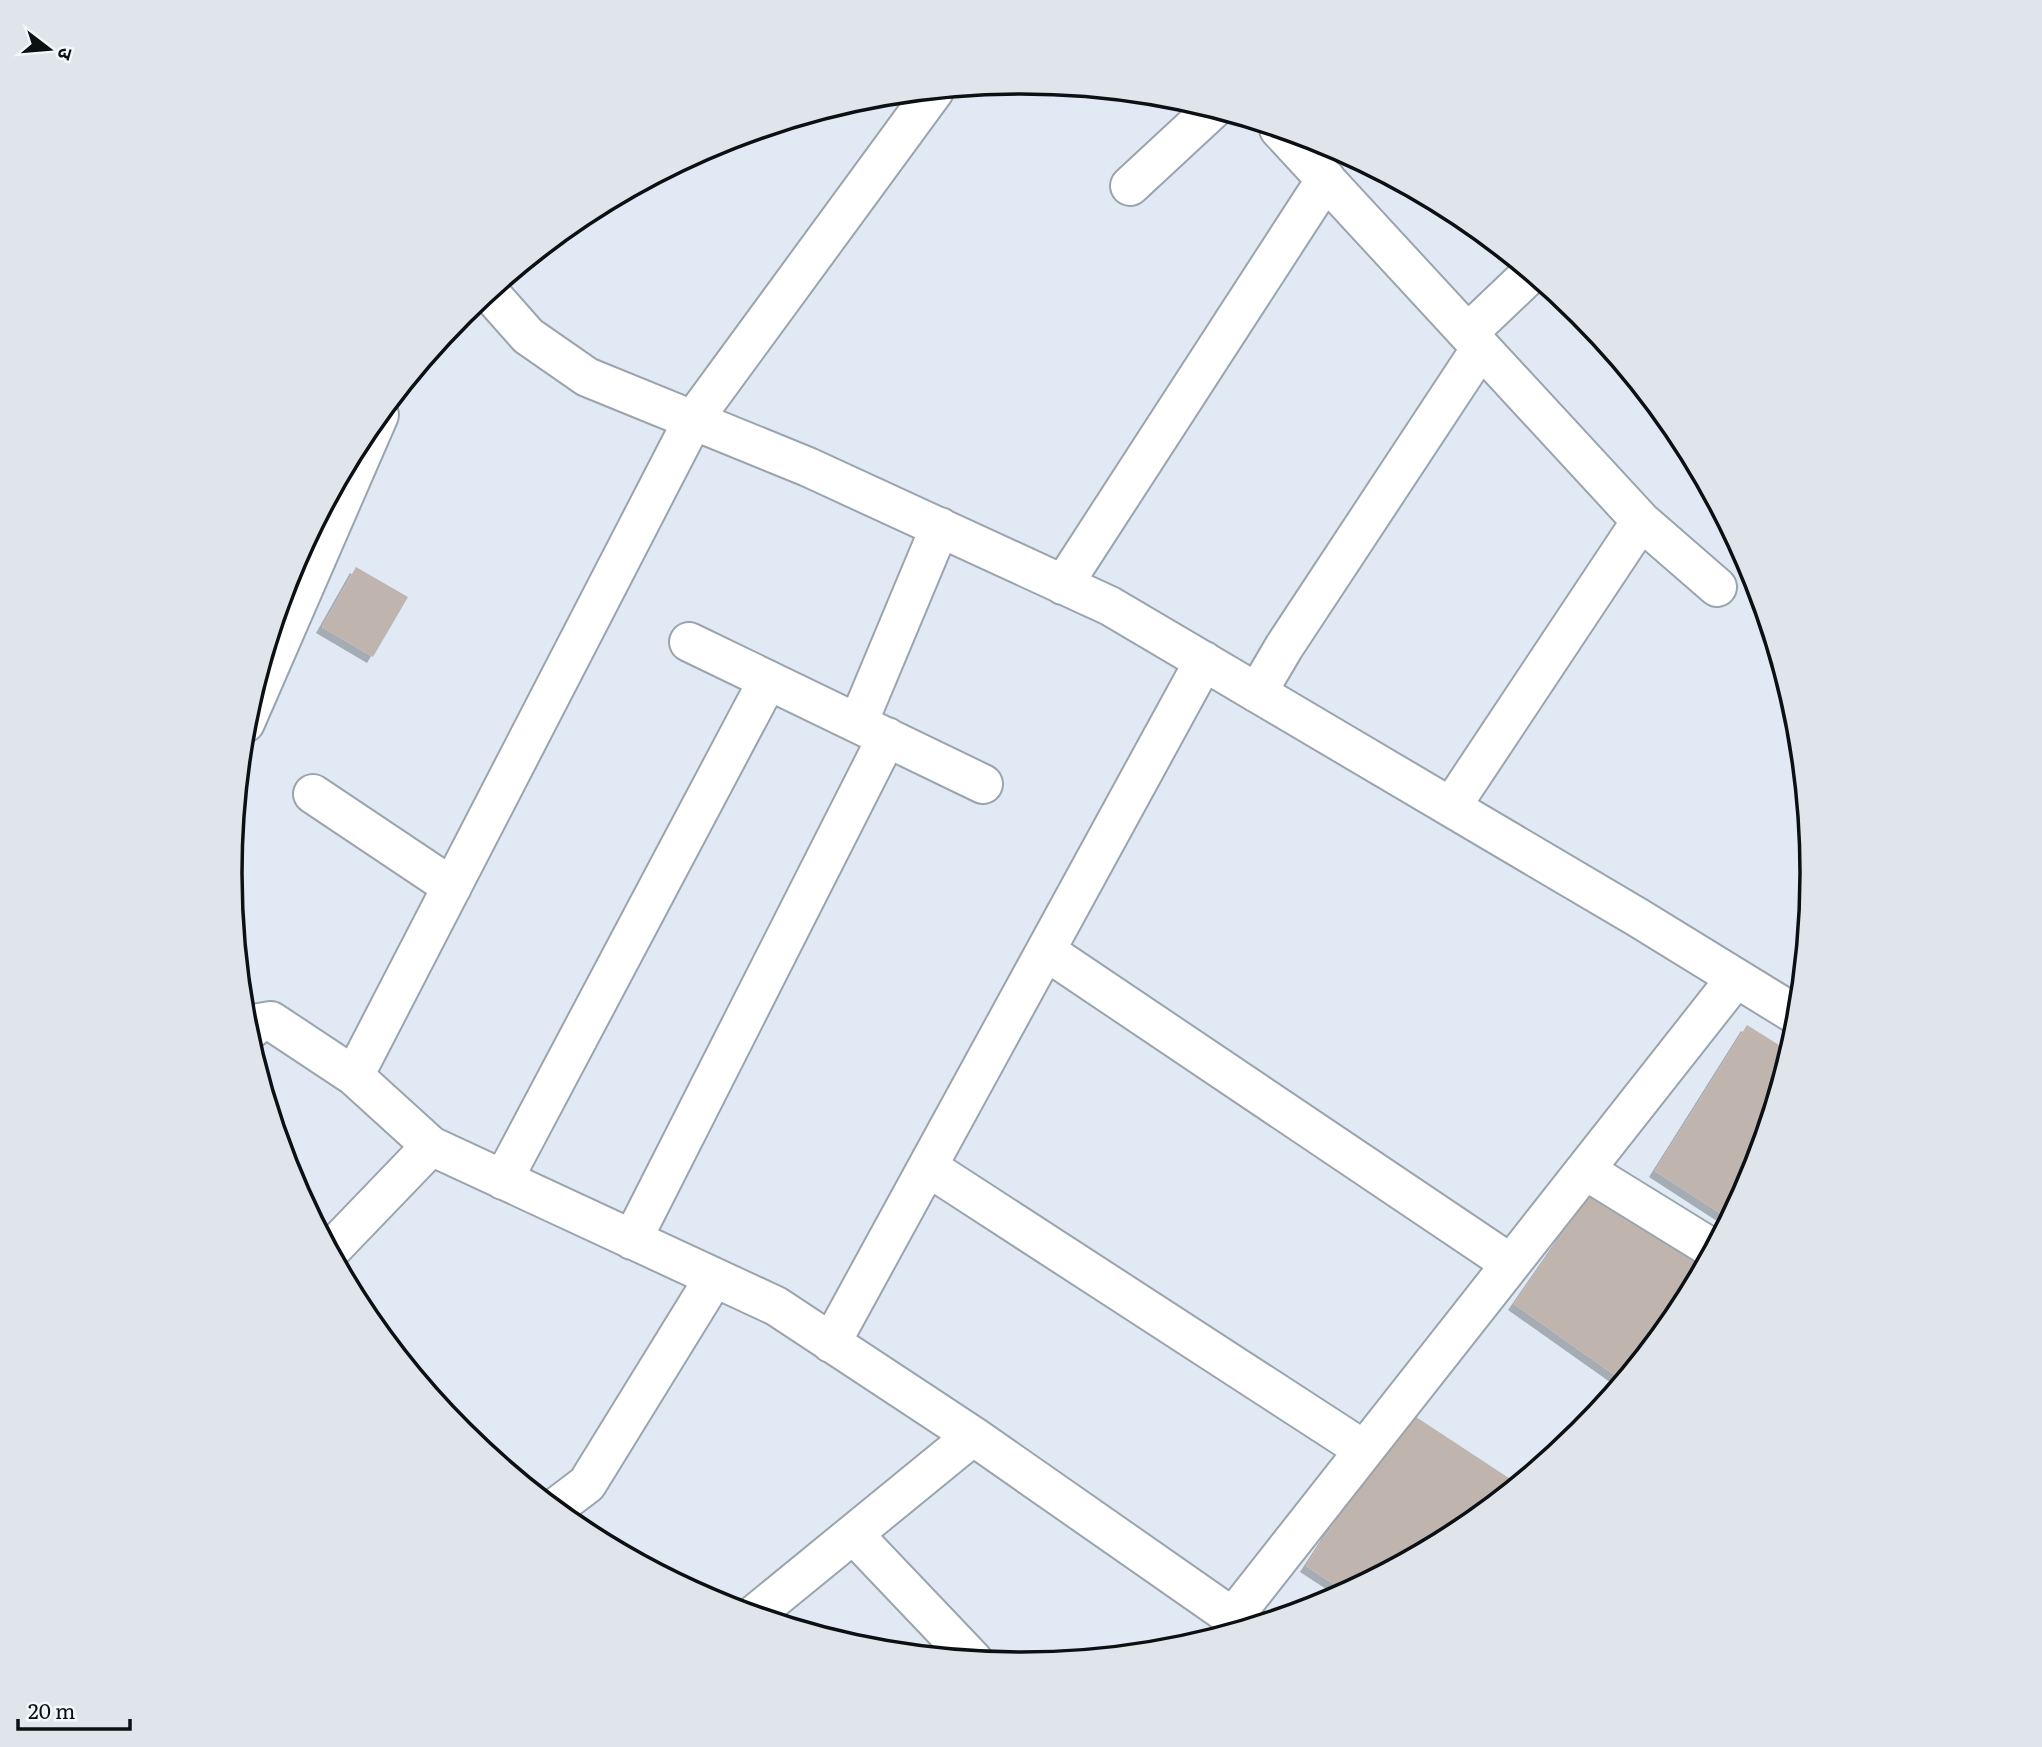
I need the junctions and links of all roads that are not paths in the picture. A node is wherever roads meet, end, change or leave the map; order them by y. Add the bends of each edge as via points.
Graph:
1 (926, 100) edge
2 (1205, 117) edge
3 (1294, 144) edge
4 (1326, 179) junction
5 (1130, 186) dead end
6 (1526, 280) edge
7 (495, 299) edge
8 (1474, 341) junction
9 (693, 420) junction
10 (356, 469) edge
11 (1640, 521) junction
12 (940, 527) junction
13 (1063, 585) junction
14 (1717, 587) dead end
15 (688, 642) dead end
16 (272, 660) edge
17 (1204, 661) junction
18 (768, 680) junction
19 (1258, 693) junction
20 (873, 730) junction
21 (984, 784) dead end
22 (313, 794) dead end
23 (1451, 807) junction
24 (452, 887) junction
25 (1046, 951) junction
26 (1736, 978) junction
27 (1787, 1010) edge
28 (257, 1025) edge
29 (354, 1076) junction
30 (430, 1146) junction
31 (928, 1167) junction
32 (1585, 1170) junction
33 (503, 1180) junction
34 (632, 1240) junction
35 (336, 1245) edge
36 (1706, 1245) edge
37 (1511, 1264) junction
38 (714, 1278) junction
39 (831, 1343) junction
40 (973, 1436) junction
41 (1364, 1450) junction
42 (562, 1503) edge
43 (853, 1534) junction
44 (763, 1608) edge
45 (1241, 1620) edge
46 (1239, 1621) edge
47 (964, 1650) edge

1 - 9 street
2 - 5 street
3 - 4 street
4 - 8 street
4 - 13 street
6 - 8 street
7 - 9 street via 528,336 587,377
8 - 11 street
8 - 19 street
9 - 12 street
9 - 24 street
10 - 16 street
11 - 14 street
11 - 23 street
12 - 13 street
12 - 20 street
13 - 17 street via 1110,606
15 - 18 street
17 - 19 street
17 - 25 street
18 - 20 street
18 - 33 street
19 - 23 street
20 - 21 street
20 - 34 street
22 - 24 street
23 - 26 street
24 - 29 street
25 - 31 street
25 - 37 street
26 - 27 street
26 - 32 street
28 - 29 street via 271,1021
29 - 30 street
30 - 33 street
30 - 35 street
31 - 39 street
31 - 41 street
32 - 36 street
32 - 37 street
33 - 34 street
34 - 38 street
37 - 41 street
38 - 39 street via 776,1306
38 - 42 street via 587,1484
39 - 40 street
40 - 43 street
40 - 46 street
41 - 45 street
43 - 44 street
43 - 47 street

